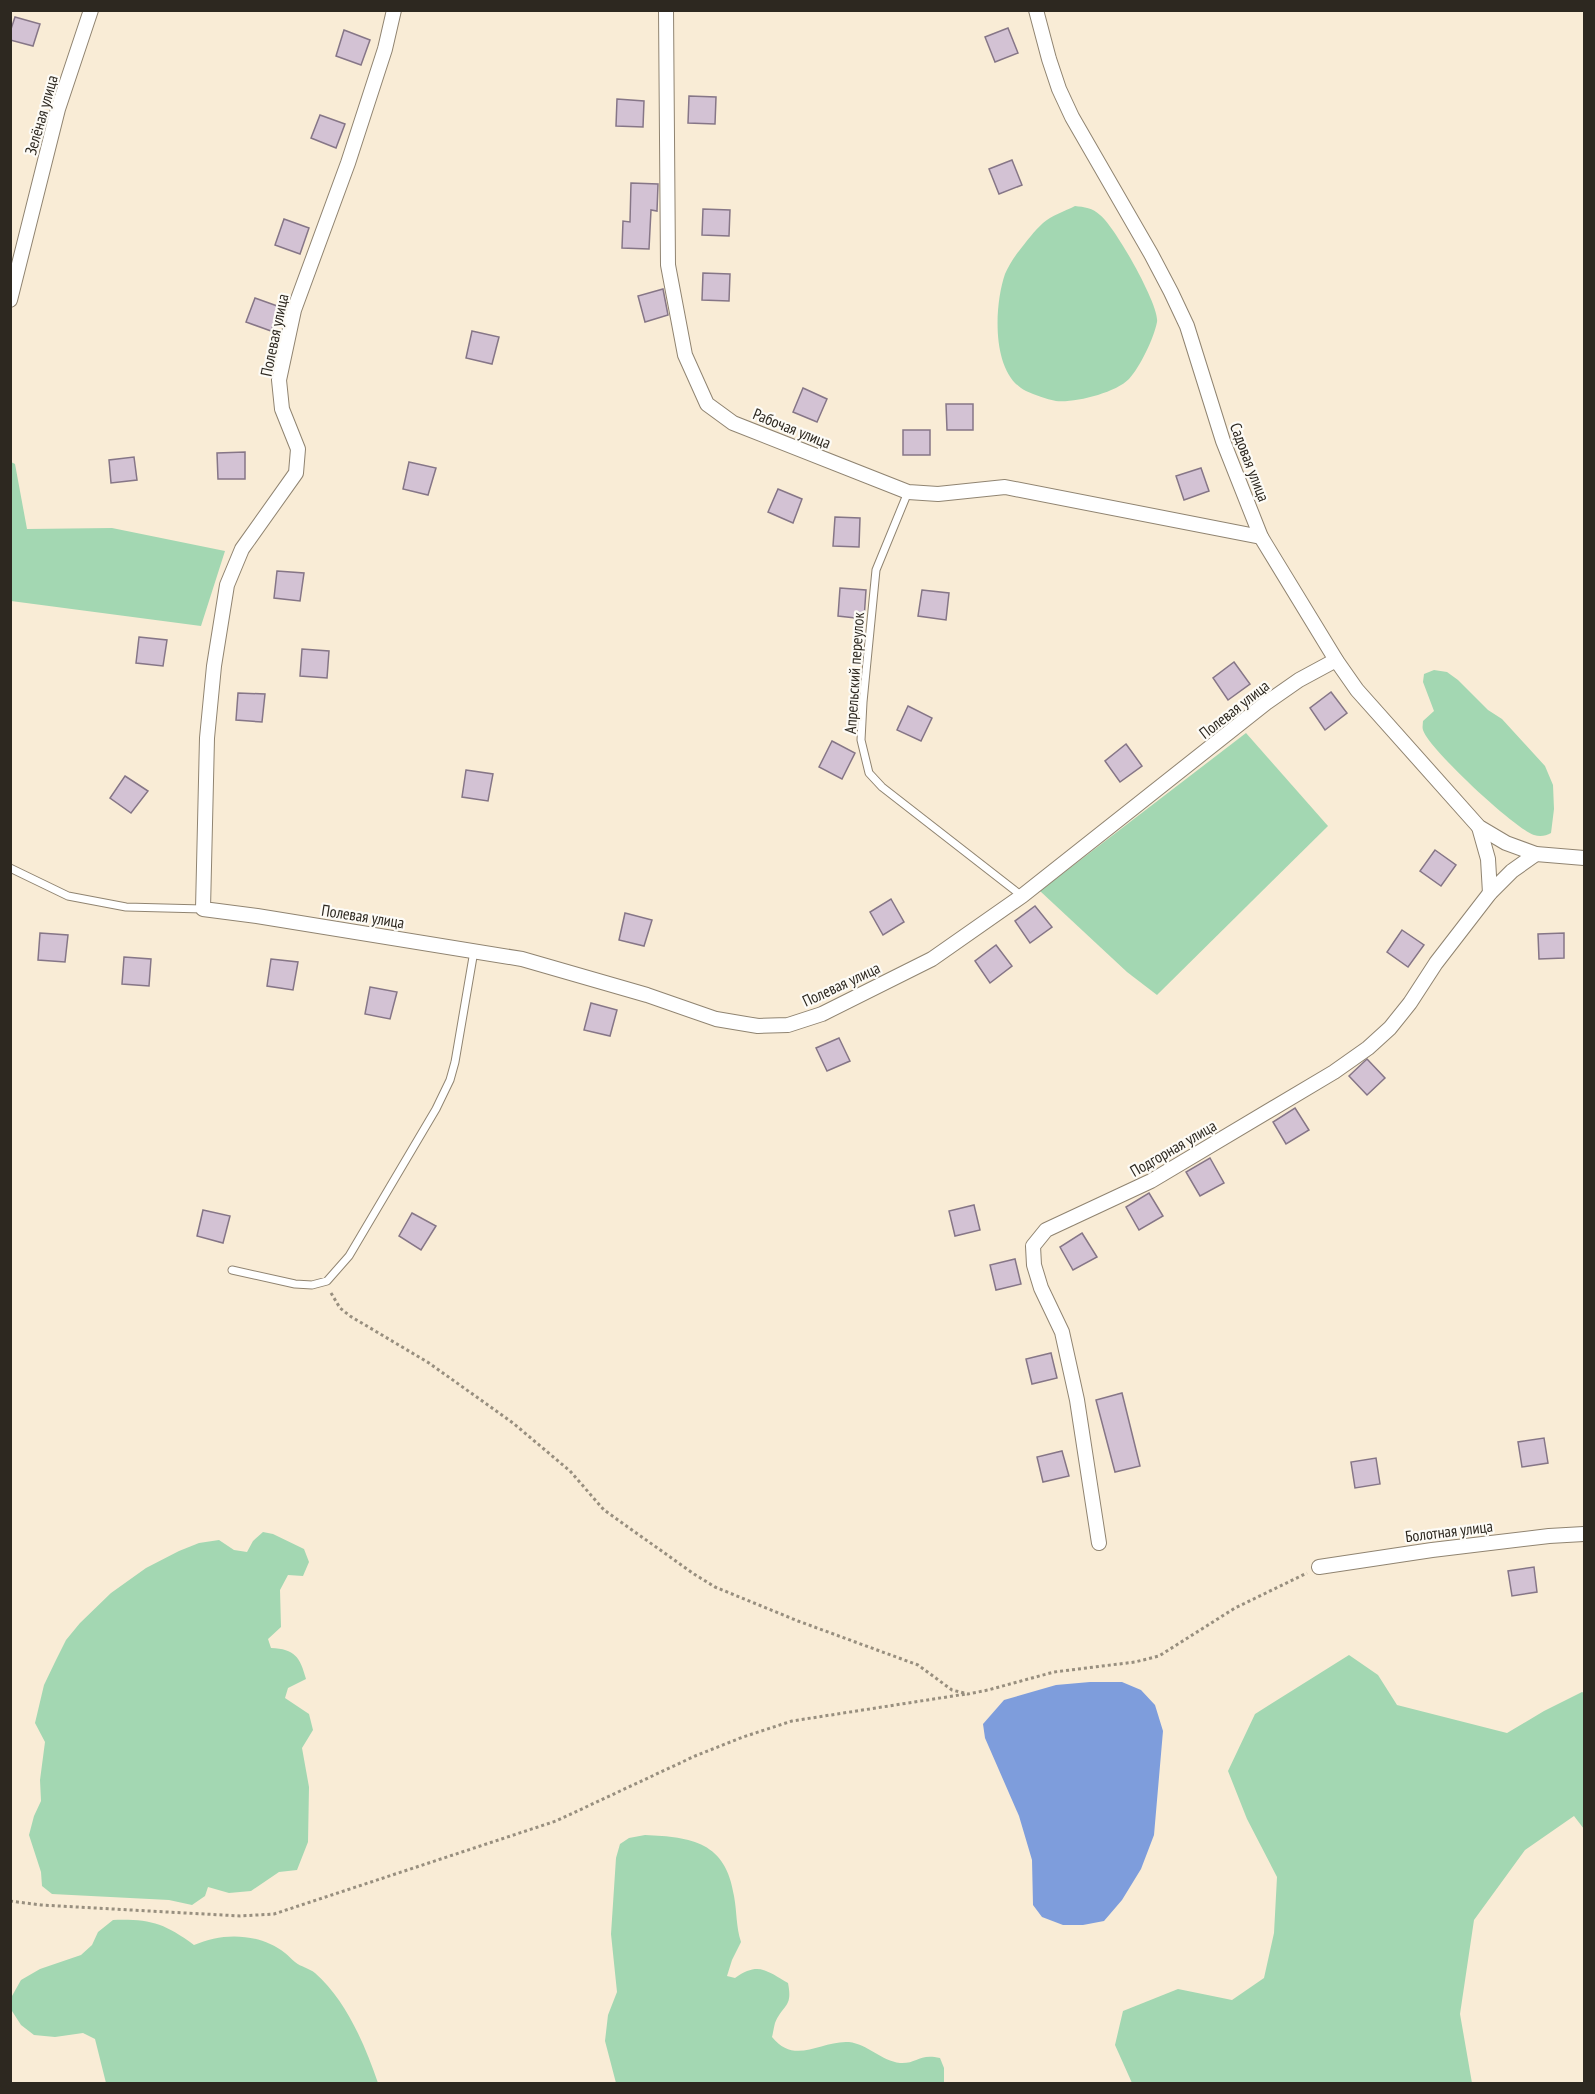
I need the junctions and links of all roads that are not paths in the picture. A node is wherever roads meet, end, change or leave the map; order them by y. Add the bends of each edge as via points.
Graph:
1 (91, 10) edge
2 (394, 10) edge
3 (666, 10) edge
4 (1036, 10) edge
5 (10, 300) edge
6 (908, 492) junction
7 (1261, 537) junction
8 (1336, 660) junction
9 (1479, 827) junction
10 (1536, 854) junction
11 (1584, 858) edge
12 (10, 868) edge
13 (1490, 893) junction
14 (1022, 896) junction
15 (203, 909) junction
16 (474, 951) junction
17 (232, 1270) dead end
18 (1584, 1534) edge
19 (1099, 1543) dead end
20 (1319, 1567) road end

1 - 5 street, Зелёная улица via 58,109
2 - 15 street, Полевая улица via 348,163 291,321 279,380 282,410 298,449 296,474 242,549 227,585 207,738
3 - 6 street, Рабочая улица via 668,265 685,355 707,404 733,423
4 - 7 street, Садовая улица via 1048,59 1072,117 1172,292
6 - 7 street, Рабочая улица via 938,494 1005,487
6 - 14 lane, Апрельский переулок via 876,570 861,740 869,773
7 - 8 street, Садовая улица
8 - 9 street, Садовая улица via 1357,690
8 - 14 street, Полевая улица via 1266,703
9 - 10 street, Садовая улица
9 - 13 street via 1488,859
10 - 11 street, Садовая улица
10 - 13 street, Подгорная улица
12 - 15 lane via 68,896 126,908
13 - 19 street, Подгорная улица via 1410,1003 1368,1048 1151,1181 1046,1230 1033,1246 1041,1288 1062,1332
14 - 16 street, Полевая улица via 932,959 822,1014 788,1025 758,1026 717,1019 545,966
15 - 16 street, Полевая улица
16 - 17 lane via 450,1080 349,1256 327,1281 312,1285
18 - 20 street, Болотная улица via 1444,1548

